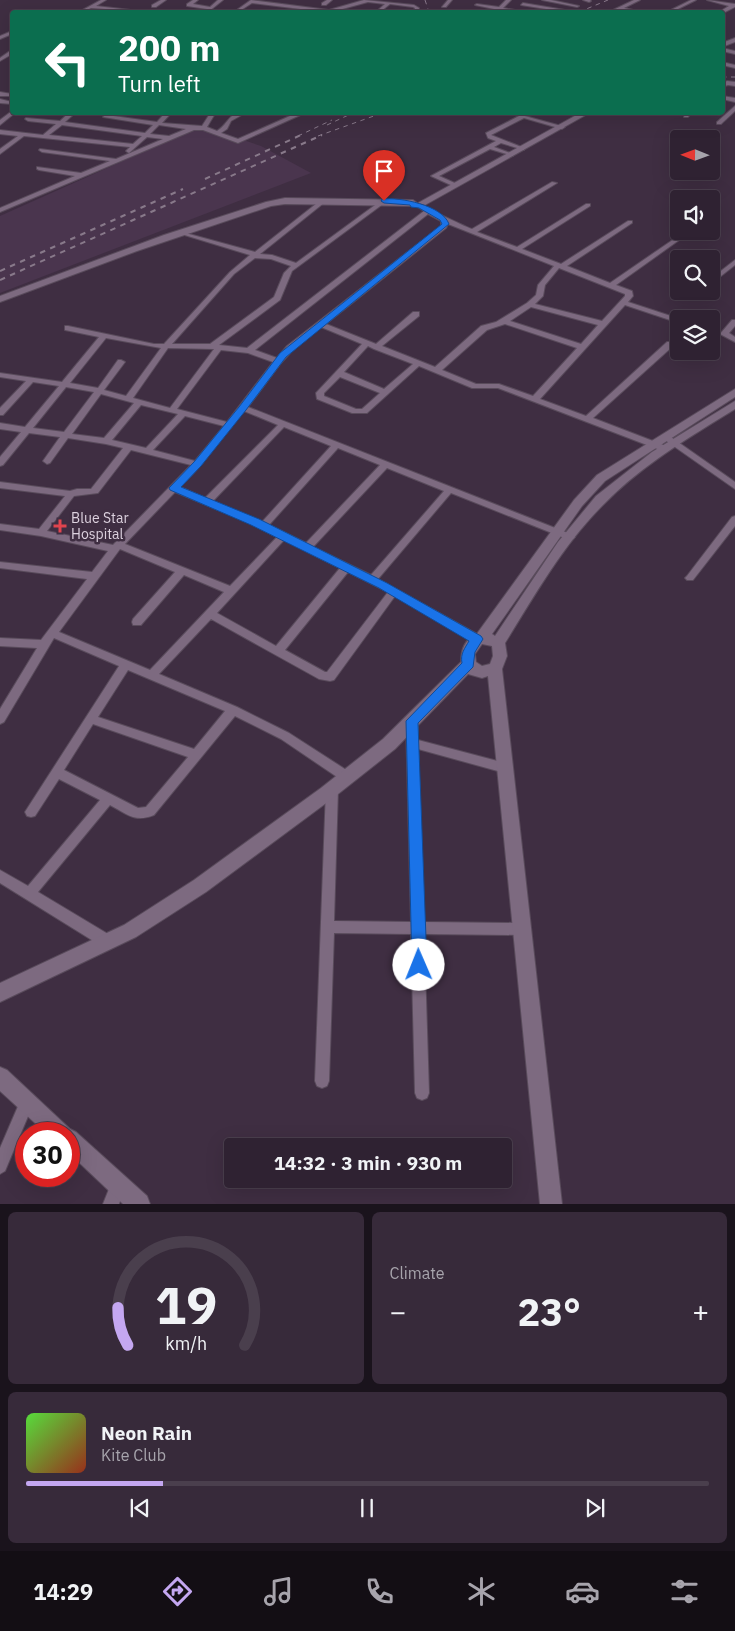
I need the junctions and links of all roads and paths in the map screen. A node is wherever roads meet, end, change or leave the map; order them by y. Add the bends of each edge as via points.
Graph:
1 (104, 0) edge
2 (164, 0) edge
3 (196, 0) edge
4 (220, 0) edge
5 (285, 0) edge
6 (330, 0) edge
7 (369, 0) edge
8 (412, 0) edge
9 (450, 0) edge
10 (482, 0) edge
11 (509, 0) edge
12 (529, 0) edge
13 (544, 0) edge
14 (638, 0) edge
15 (694, 0) edge
16 (709, 0) edge
17 (252, 1) edge
18 (389, 3) junction
19 (324, 4) dead end
20 (523, 4) junction
21 (278, 5) junction
22 (406, 5) junction
23 (154, 6) dead end
24 (444, 6) dead end
25 (577, 6) dead end
26 (734, 6) edge
27 (91, 7) junction
28 (365, 7) dead end
29 (103, 8) junction
30 (210, 8) junction
31 (619, 8) junction
32 (113, 9) joint
33 (306, 9) junction
34 (499, 9) junction
35 (85, 10) edge
36 (100, 10) edge
37 (124, 10) edge
38 (208, 10) edge
39 (239, 10) edge
40 (302, 10) edge
41 (313, 10) edge
42 (334, 10) edge
43 (380, 10) edge
44 (416, 10) edge
45 (504, 10) edge
46 (516, 10) edge
47 (559, 10) edge
48 (615, 10) edge
49 (628, 10) edge
50 (673, 10) edge
51 (735, 108) edge
52 (10, 115) edge
53 (70, 115) edge
54 (104, 115) edge
55 (168, 115) edge
56 (212, 115) edge
57 (239, 115) edge
58 (298, 115) edge
59 (583, 115) edge
60 (28, 118) dead end
61 (0, 123) edge
62 (61, 123) junction
63 (719, 123) dead end
64 (158, 124) junction
65 (95, 127) junction
66 (562, 127) junction
67 (193, 128) junction
68 (204, 128) junction
69 (0, 132) edge
70 (217, 133) junction
71 (23, 134) junction
72 (146, 135) junction
73 (45, 136) junction
74 (57, 138) junction
75 (170, 138) junction
76 (502, 141) junction
77 (134, 146) junction
78 (489, 147) junction
79 (522, 149) junction
80 (42, 150) junction
81 (0, 152) edge
82 (511, 155) junction
83 (35, 156) dead end
84 (118, 160) junction
85 (39, 168) dead end
86 (82, 175) junction
87 (554, 183) dead end
88 (455, 185) junction
89 (323, 201) junction
90 (384, 201) junction
91 (588, 205) dead end
92 (421, 206) junction
93 (0, 210) edge
94 (444, 219) junction
95 (630, 222) dead end
96 (180, 232) junction
97 (472, 232) junction
98 (676, 240) edge
99 (265, 247) junction
100 (518, 249) junction
101 (254, 255) junction
102 (278, 259) junction
103 (735, 262) edge
104 (296, 265) junction
105 (561, 265) junction
106 (720, 274) edge
107 (612, 285) junction
108 (0, 299) edge
109 (622, 302) junction
110 (530, 305) junction
111 (416, 314) dead end
112 (670, 318) edge
113 (504, 321) junction
114 (735, 322) edge
115 (320, 324) junction
116 (603, 324) junction
117 (68, 328) dead end
118 (104, 336) junction
119 (735, 340) edge
120 (367, 343) junction
121 (670, 344) dead end
122 (166, 346) junction
123 (216, 346) junction
124 (377, 347) junction
125 (582, 347) junction
126 (249, 351) junction
127 (278, 361) junction
128 (121, 362) dead end
129 (418, 363) junction
130 (437, 370) junction
131 (338, 373) junction
132 (0, 375) edge
133 (32, 379) junction
134 (65, 384) junction
135 (99, 390) junction
136 (385, 392) junction
137 (735, 392) edge
138 (128, 399) junction
139 (535, 400) junction
140 (0, 401) edge
141 (10, 402) junction
142 (139, 402) junction
143 (735, 404) edge
144 (243, 408) junction
145 (172, 410) junction
146 (0, 413) edge
147 (183, 414) junction
148 (587, 419) junction
149 (284, 424) junction
150 (229, 425) junction
151 (0, 426) edge
152 (27, 430) junction
153 (65, 435) junction
154 (106, 441) junction
155 (654, 443) junction
156 (669, 443) junction
157 (337, 444) junction
158 (129, 446) junction
159 (148, 451) junction
160 (47, 461) dead end
161 (0, 463) edge
162 (197, 464) junction
163 (386, 464) junction
164 (0, 485) edge
165 (735, 486) edge
166 (174, 488) junction
167 (450, 489) junction
168 (70, 494) junction
169 (207, 502) junction
170 (735, 519) edge
171 (263, 526) junction
172 (0, 527) edge
173 (557, 532) junction
174 (42, 533) junction
175 (283, 536) junction
176 (570, 537) junction
177 (117, 547) junction
178 (307, 548) junction
179 (0, 565) edge
180 (347, 568) junction
181 (182, 571) junction
182 (94, 576) junction
183 (690, 578) dead end
184 (372, 580) junction
185 (231, 591) junction
186 (394, 591) junction
187 (210, 614) junction
188 (137, 622) dead end
189 (51, 633) junction
190 (479, 638) junction
191 (0, 642) edge
192 (498, 643) junction
193 (44, 644) junction
194 (278, 652) junction
195 (126, 664) junction
196 (468, 664) junction
197 (495, 668) junction
198 (152, 675) junction
199 (233, 710) junction
200 (0, 719) edge
201 (91, 719) junction
202 (412, 721) junction
203 (412, 743) junction
204 (196, 755) junction
205 (505, 768) junction
206 (57, 772) junction
207 (347, 777) junction
208 (332, 789) junction
209 (108, 799) junction
210 (31, 812) dead end
211 (0, 876) edge
212 (29, 894) junction
213 (327, 928) junction
214 (418, 928) junction
215 (522, 929) junction
216 (108, 942) junction
217 (0, 993) edge
218 (0, 1077) edge
219 (322, 1081) dead end
220 (422, 1093) dead end
221 (27, 1102) junction
222 (49, 1122) edge
223 (80, 1153) edge
224 (0, 1166) edge
225 (114, 1194) edge
226 (139, 1204) edge
227 (551, 1204) edge

1 - 27 street
2 - 23 street
3 - 30 street via 189,5
4 - 30 street
5 - 21 street
6 - 19 street
7 - 18 street
7 - 28 street
7 - 42 street
8 - 22 street
9 - 24 street
10 - 34 street via 476,6
11 - 34 street
12 - 20 street
13 - 25 street
14 - 31 street
15 - 50 street
16 - 26 street
17 - 21 street
17 - 39 street
18 - 22 street
18 - 43 street
20 - 46 street
20 - 47 street
21 - 33 street
22 - 44 street via 416,7
27 - 29 street
27 - 35 street
29 - 32 street
29 - 36 street
30 - 38 street
31 - 48 street
31 - 49 street
32 - 37 street
33 - 40 street
33 - 41 street
34 - 45 street
51 - 63 street
52 - 61 street
53 - 62 street
54 - 64 street
54 - 65 street
55 - 64 street
56 - 68 street
57 - 70 street
58 - 70 street via 240,140
59 - 66 street
60 - 62 street
62 - 65 street
62 - 73 street
64 - 67 street
64 - 72 street
65 - 72 street
66 - 76 street via 522,116 488,134
66 - 79 street
67 - 68 street
67 - 75 street
68 - 70 street
69 - 71 street
71 - 73 street
71 - 81 street
72 - 75 street
72 - 77 street
73 - 74 street
74 - 77 street
74 - 80 street
75 - 84 street
76 - 78 street
76 - 79 street
77 - 84 street
78 - 82 street
78 - 88 street via 434,176
79 - 82 street
80 - 83 street
80 - 84 street
82 - 88 street
84 - 86 street
85 - 86 street
86 - 93 street
87 - 97 street
88 - 92 street
89 - 90 street
89 - 96 street via 278,202
89 - 99 street
90 - 92 street
90 - 104 street
91 - 100 street
92 - 94 street
92 - 126 street
94 - 97 street
94 - 115 street via 444,226
95 - 105 street
96 - 101 street
96 - 108 street
97 - 100 street
98 - 107 street
99 - 101 street
99 - 102 street
100 - 105 street
101 - 102 street
101 - 122 street via 232,273
102 - 104 street
103 - 106 street
104 - 123 street via 286,274 277,298
105 - 107 street
105 - 110 street via 542,284 539,296
107 - 109 street via 629,293
109 - 112 street
109 - 116 street
110 - 113 street
110 - 116 street
111 - 124 street
113 - 125 street
113 - 130 street via 484,328
114 - 119 street via 724,334
115 - 120 street
115 - 127 street
116 - 125 street
117 - 118 street
118 - 122 street
118 - 134 street
120 - 124 street
120 - 131 street
121 - 148 street
122 - 123 street
122 - 138 street
123 - 126 street
123 - 145 street
124 - 129 street
125 - 139 street
126 - 127 street
127 - 144 street
128 - 135 street
129 - 130 street
129 - 136 street
130 - 139 street via 475,386 496,385
131 - 136 street
131 - 136 street via 320,397 362,412
132 - 133 street
133 - 134 street
133 - 141 street
134 - 135 street
134 - 152 street
135 - 138 street
135 - 153 street
137 - 156 street
138 - 142 street
139 - 148 street
140 - 141 street
141 - 146 street
142 - 145 street
142 - 154 street
143 - 156 street
144 - 149 street
144 - 150 street
145 - 147 street
147 - 150 street
147 - 159 street
148 - 155 street
149 - 157 street
149 - 169 street
150 - 162 street
151 - 152 street
152 - 153 street
152 - 161 street
153 - 154 street
153 - 160 street
154 - 158 street
155 - 156 street
155 - 173 street via 601,478
156 - 165 street
156 - 176 street via 586,514
157 - 163 street
157 - 171 street
158 - 159 street
158 - 168 street via 94,491
159 - 162 street
162 - 166 street
163 - 167 street
163 - 178 street
164 - 168 street
166 - 169 street
166 - 177 street
167 - 173 street
167 - 184 street
168 - 174 street
169 - 171 street
170 - 183 street
171 - 175 street
172 - 174 street
173 - 176 street
173 - 190 street
174 - 177 street
175 - 178 street
175 - 185 street
176 - 192 street
177 - 181 street
177 - 182 street
178 - 180 street
179 - 182 street
180 - 184 street
180 - 194 street
181 - 185 street
181 - 188 street
182 - 189 street
184 - 186 street
185 - 187 street
186 - 190 street
186 - 194 street via 332,675 323,676
187 - 194 street
187 - 198 street
189 - 193 street
189 - 195 street
190 - 192 street
190 - 196 street via 469,651
191 - 193 street
192 - 197 street via 500,656
193 - 200 street
195 - 198 street
195 - 201 street
196 - 197 street via 476,671
196 - 202 street
197 - 205 street
198 - 199 street
199 - 204 street
199 - 207 street via 285,736
201 - 204 street
201 - 206 street
202 - 203 street
202 - 207 street via 390,744
203 - 205 street
203 - 214 street
204 - 209 street via 150,811 136,813
205 - 215 street
206 - 209 street
206 - 210 street
207 - 208 street
208 - 213 street
208 - 216 street via 200,886
209 - 212 street
211 - 212 street
212 - 216 street
213 - 214 street
213 - 219 street
214 - 215 street
214 - 220 street
215 - 227 street
216 - 217 street
218 - 221 street
221 - 222 street
221 - 224 street
223 - 225 street
225 - 226 street

